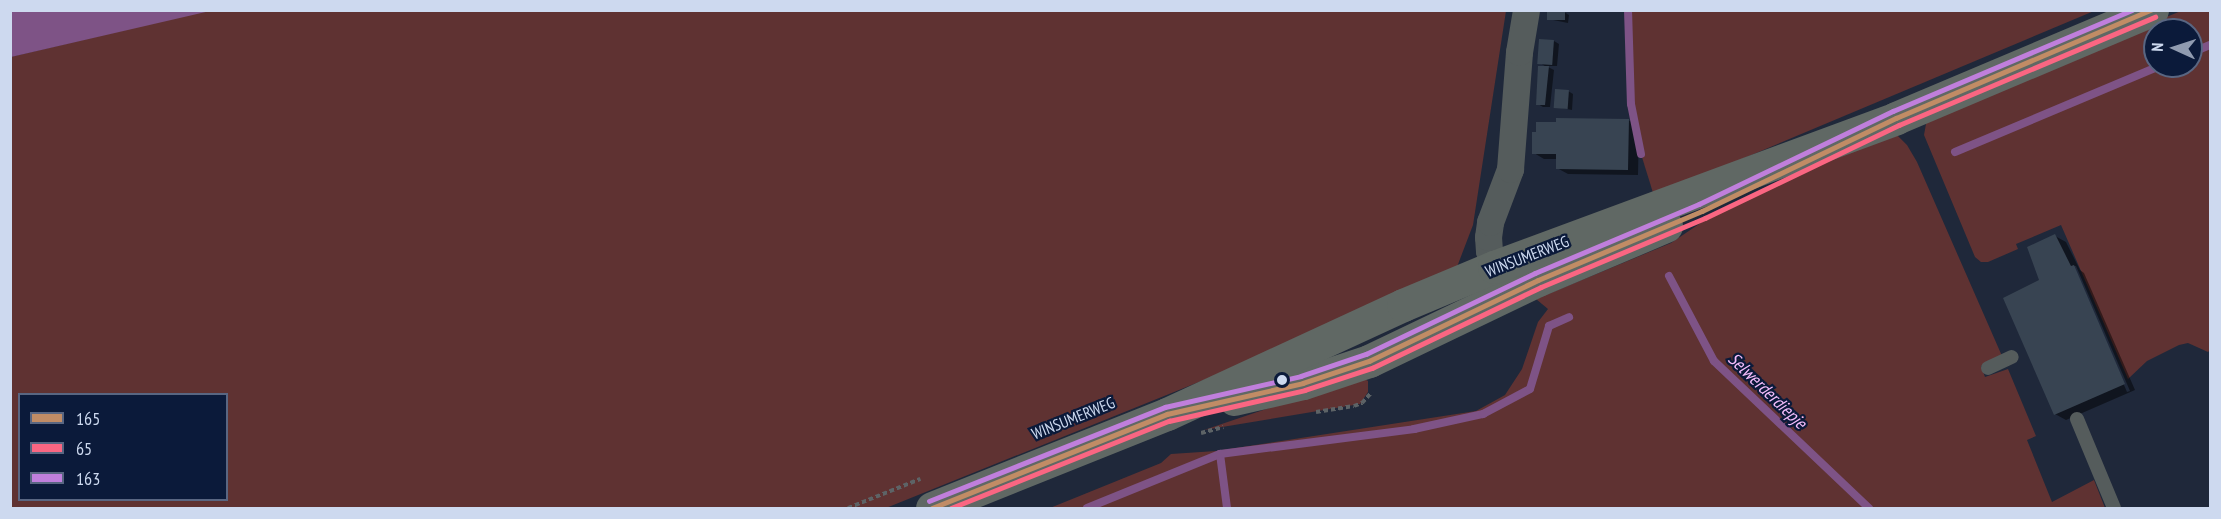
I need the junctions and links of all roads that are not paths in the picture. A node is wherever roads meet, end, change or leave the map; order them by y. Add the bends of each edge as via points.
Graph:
1 (1526, 10) edge
2 (2152, 10) edge
3 (1896, 118) junction
4 (1494, 267) junction
5 (1502, 298) junction
6 (2012, 357) dead end
7 (1988, 368) dead end
8 (1167, 414) junction
9 (2077, 419) dead end
10 (927, 494) edge
11 (2114, 508) edge

1 - 4 street via 1510,169 1488,237
2 - 3 main road, WINSUMERWEG
3 - 4 main road, WINSUMERWEG
3 - 5 main road, WINSUMERWEG via 1702,211
4 - 5 street
4 - 8 main road, WINSUMERWEG
5 - 8 main road, WINSUMERWEG via 1369,361 1303,383
6 - 7 lane
8 - 10 main road, WINSUMERWEG
9 - 11 lane

